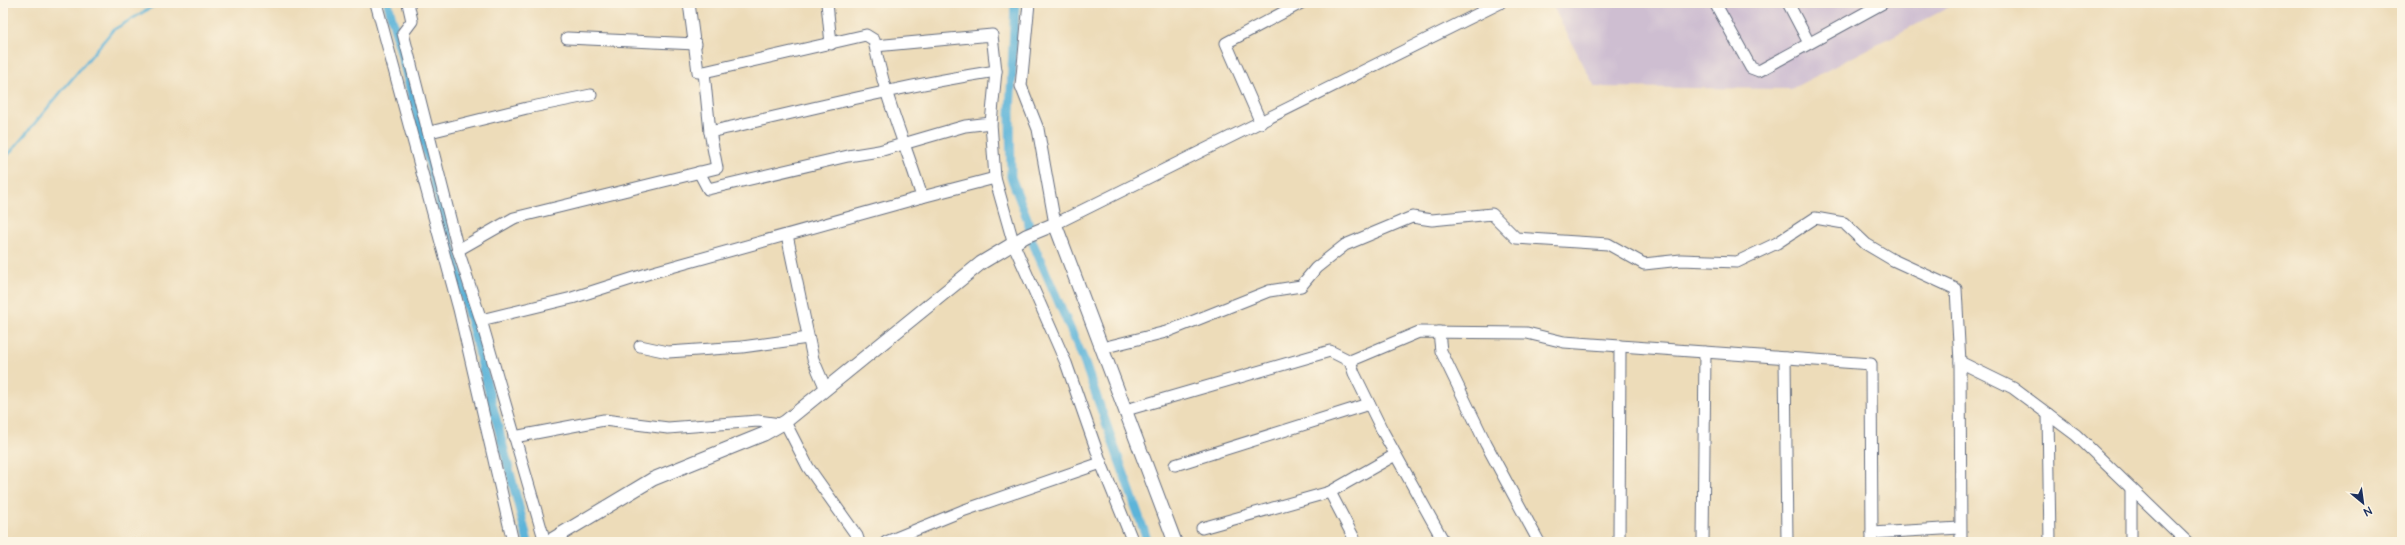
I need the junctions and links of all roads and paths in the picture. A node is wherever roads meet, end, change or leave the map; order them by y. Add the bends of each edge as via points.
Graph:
1 (376, 3) edge
2 (408, 3) edge
3 (689, 3) edge
4 (827, 3) edge
5 (1029, 3) edge
6 (1301, 3) edge
7 (1500, 3) edge
8 (1716, 3) edge
9 (1788, 3) edge
10 (1883, 3) edge
11 (567, 38) dead end
12 (1809, 43) junction
13 (696, 44) junction
14 (831, 44) junction
15 (875, 46) junction
16 (996, 71) junction
17 (704, 72) junction
18 (886, 93) junction
19 (591, 95) dead end
20 (991, 123) junction
21 (1261, 123) junction
22 (430, 132) junction
23 (710, 132) junction
24 (905, 143) junction
25 (698, 172) junction
26 (995, 178) junction
27 (922, 197) junction
28 (1050, 226) junction
29 (787, 234) junction
30 (1014, 245) junction
31 (458, 250) junction
32 (481, 320) junction
33 (1439, 332) junction
34 (808, 338) junction
35 (640, 346) dead end
36 (1620, 346) junction
37 (1102, 348) junction
38 (1705, 352) junction
39 (1785, 358) junction
40 (1350, 361) junction
41 (1960, 362) junction
42 (825, 387) junction
43 (1368, 404) junction
44 (1126, 410) junction
45 (2048, 414) junction
46 (782, 423) junction
47 (514, 437) junction
48 (1395, 455) junction
49 (1101, 463) junction
50 (1175, 465) dead end
51 (2131, 488) junction
52 (1330, 492) junction
53 (1202, 528) dead end
54 (1960, 528) junction
55 (1872, 538) edge
56 (513, 542) edge
57 (545, 542) edge
58 (548, 542) edge
59 (859, 542) edge
60 (886, 542) edge
61 (1133, 542) edge
62 (1175, 542) edge
63 (1356, 542) edge
64 (1444, 542) edge
65 (1538, 542) edge
66 (1619, 542) edge
67 (1702, 542) edge
68 (1787, 542) edge
69 (1961, 542) edge
70 (2050, 542) edge
71 (2131, 542) edge
72 (2187, 542) edge

1 - 56 street via 459,309
2 - 22 street via 412,21 403,33
3 - 13 street
4 - 14 street
5 - 28 street via 1021,86 1038,129
6 - 21 street via 1226,43
7 - 21 street
8 - 12 street via 1751,68 1759,71
9 - 12 street
10 - 12 street
11 - 13 street
13 - 17 street via 698,72
14 - 15 street via 866,35 874,40
14 - 17 street
15 - 16 street via 992,35
15 - 18 street
16 - 18 street via 916,84
16 - 20 street
17 - 23 street
18 - 23 street
18 - 24 street
19 - 22 street
20 - 24 street via 965,126
20 - 26 street
21 - 28 street
22 - 31 street
23 - 25 street via 717,168
24 - 25 street via 708,189
24 - 27 street
25 - 31 street via 514,218
26 - 27 street
26 - 30 street
27 - 29 street
28 - 30 street via 1026,236
28 - 37 street
29 - 32 street via 572,298
29 - 34 street
30 - 42 street via 980,263
30 - 49 street via 1066,363
31 - 32 street
32 - 47 street
33 - 36 street via 1527,333 1564,342
33 - 40 street via 1419,332
33 - 65 street via 1441,351
34 - 35 street via 742,347 668,352
34 - 42 street via 812,359
36 - 38 street
36 - 66 street
37 - 41 street via 1166,332 1269,291 1301,286 1316,268 1345,245 1412,217 1432,220 1492,214 1516,238 1608,244 1644,264 1681,260 1737,262 1777,243 1815,218 1844,223 1866,244 1956,290
37 - 44 street
38 - 39 street
38 - 67 street
39 - 55 street via 1871,364
39 - 68 street
40 - 43 street
40 - 44 street via 1330,351
41 - 45 street via 2013,388
41 - 54 street
42 - 46 street
43 - 48 street
43 - 50 street
44 - 62 street
45 - 51 street via 2076,436
45 - 70 street
46 - 47 street via 758,422 668,428 604,420
46 - 58 street via 764,434 653,479
46 - 59 street via 808,467
47 - 57 street
48 - 52 street
48 - 64 street
49 - 60 street
49 - 61 street
51 - 71 street
51 - 72 street
52 - 53 street
52 - 63 street
54 - 55 street
54 - 69 street

